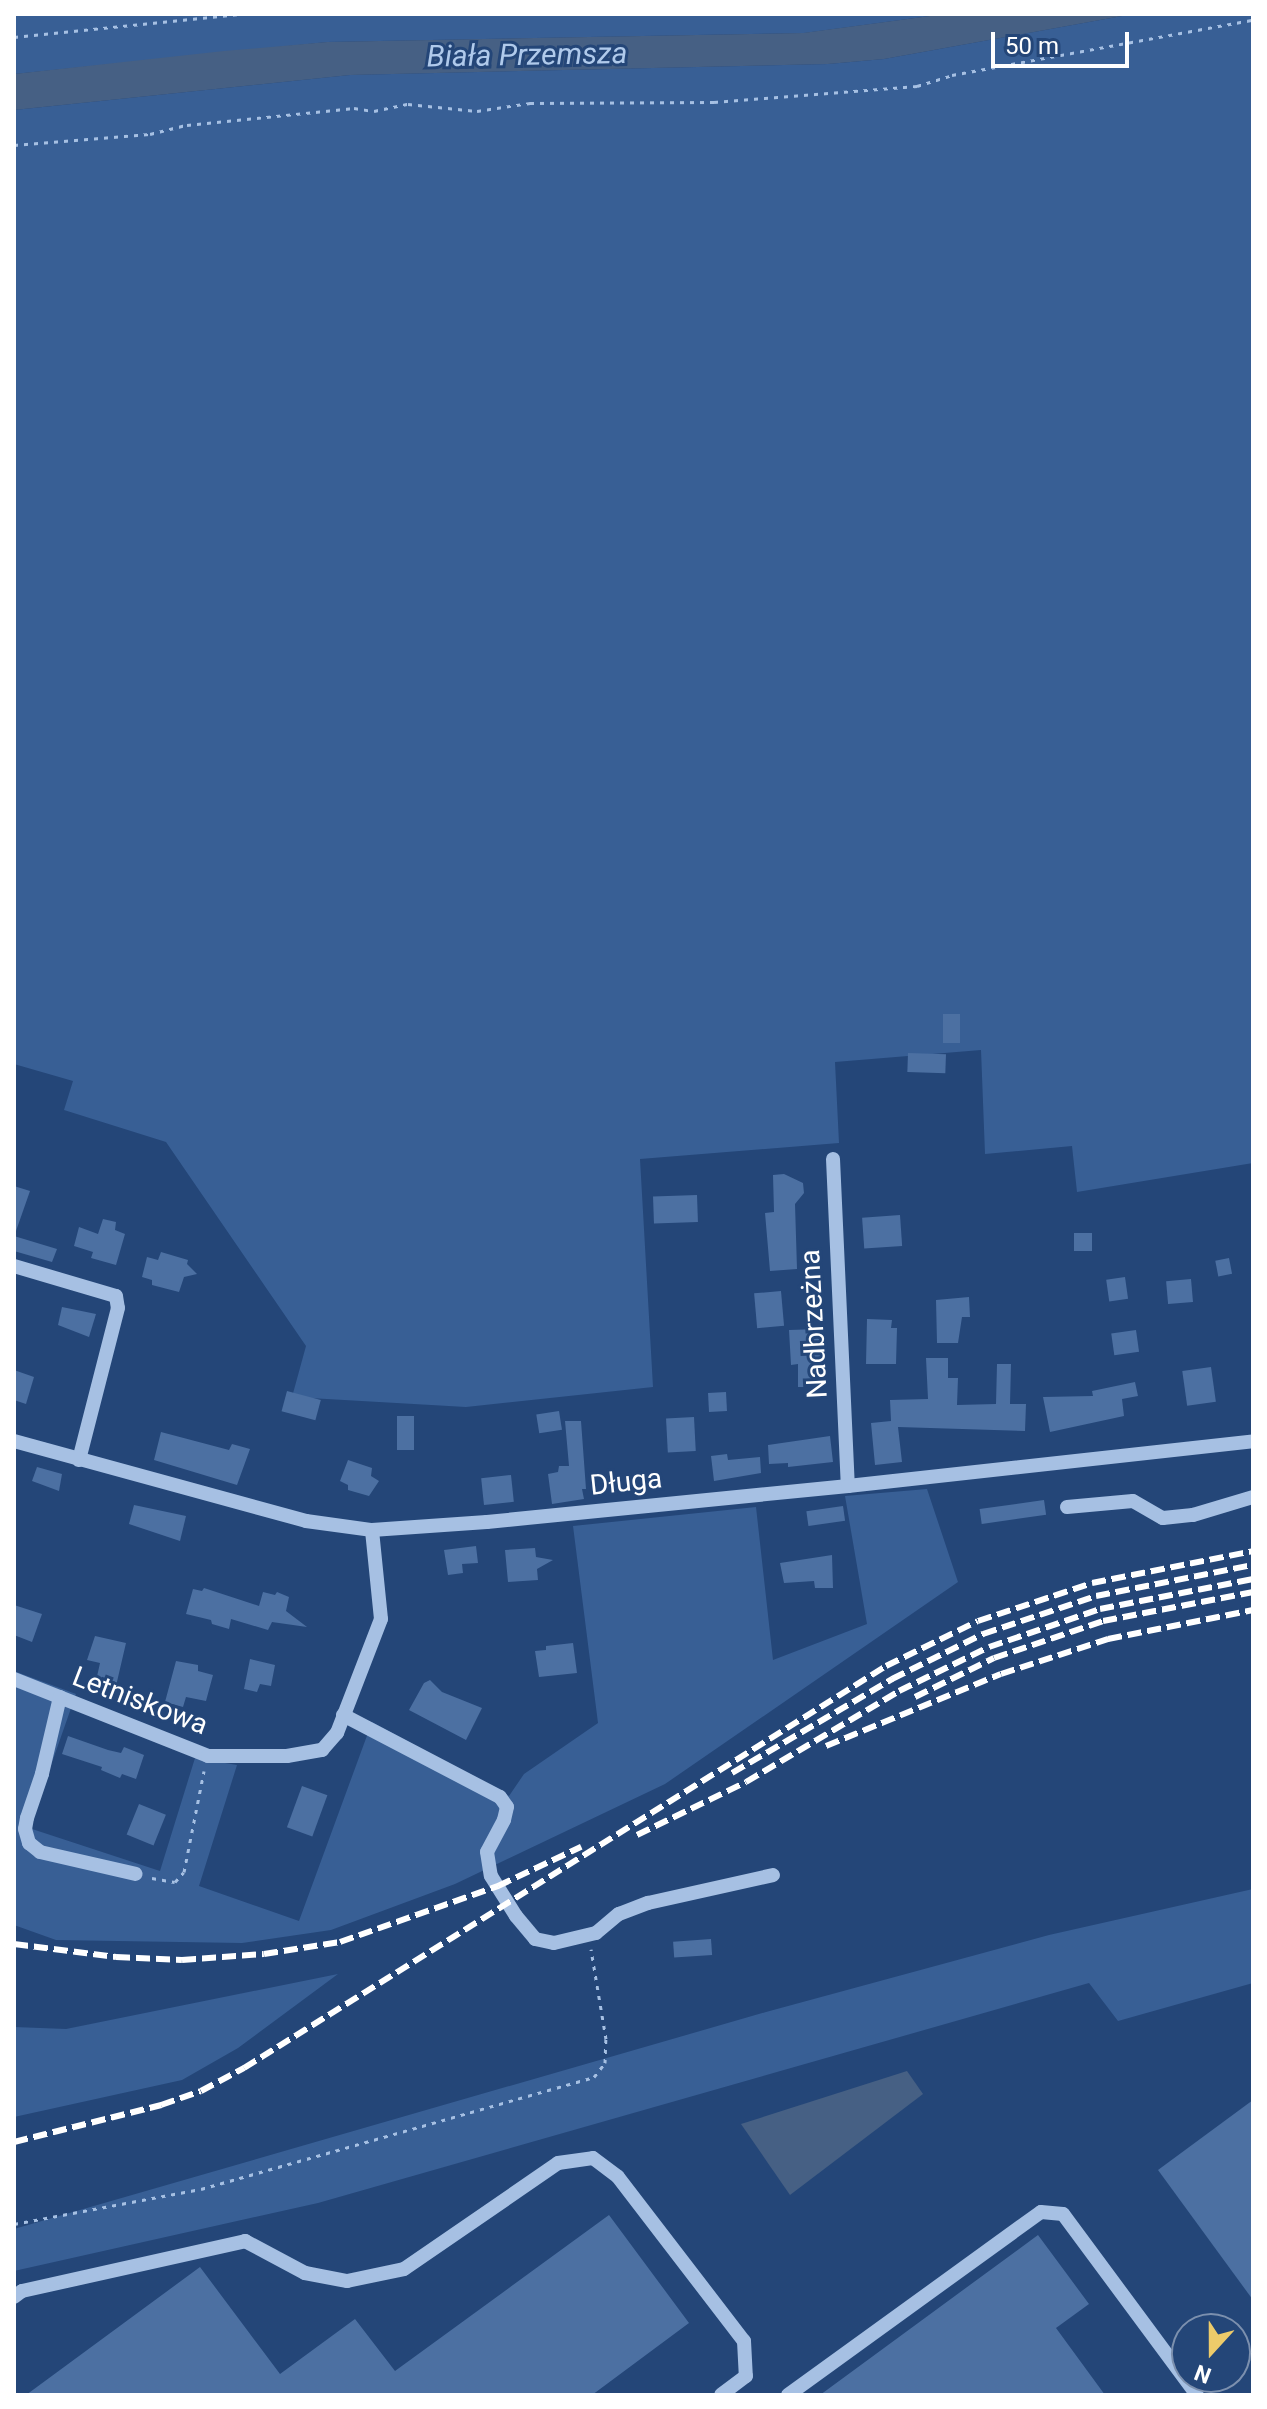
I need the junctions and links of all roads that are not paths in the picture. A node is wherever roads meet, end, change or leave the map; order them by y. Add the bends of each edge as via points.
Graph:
1 (833, 1159) dead end
2 (14, 1266) edge
3 (14, 1441) edge
4 (1253, 1441) edge
5 (79, 1460) junction
6 (848, 1486) junction
7 (1253, 1497) edge
8 (1067, 1507) dead end
9 (372, 1530) junction
10 (14, 1679) edge
11 (60, 1697) junction
12 (343, 1715) junction
13 (136, 1874) road end
14 (773, 1875) dead end
15 (14, 2297) edge
16 (721, 2395) edge
17 (788, 2395) edge
18 (1197, 2395) edge

1 - 6 street, Nadbrzeżna
2 - 5 street via 116,1296 118,1308
3 - 5 street, Długa
4 - 6 street, Długa
5 - 9 street, Długa via 306,1521
6 - 9 street, Długa
7 - 8 street via 1163,1518 1133,1501
9 - 12 street via 381,1619
10 - 11 street, Letniskowa
11 - 12 street, Letniskowa via 208,1756 322,1750 337,1733
11 - 13 street via 27,1818 29,1843 40,1852
12 - 14 street via 500,1797 507,1807 487,1852 491,1876 535,1939 554,1943 596,1933 619,1914 648,1903
15 - 16 street via 245,2241 305,2273 347,2281 404,2269 558,2163 593,2158 618,2177 744,2341 746,2376
17 - 18 street via 1041,2212 1063,2214

